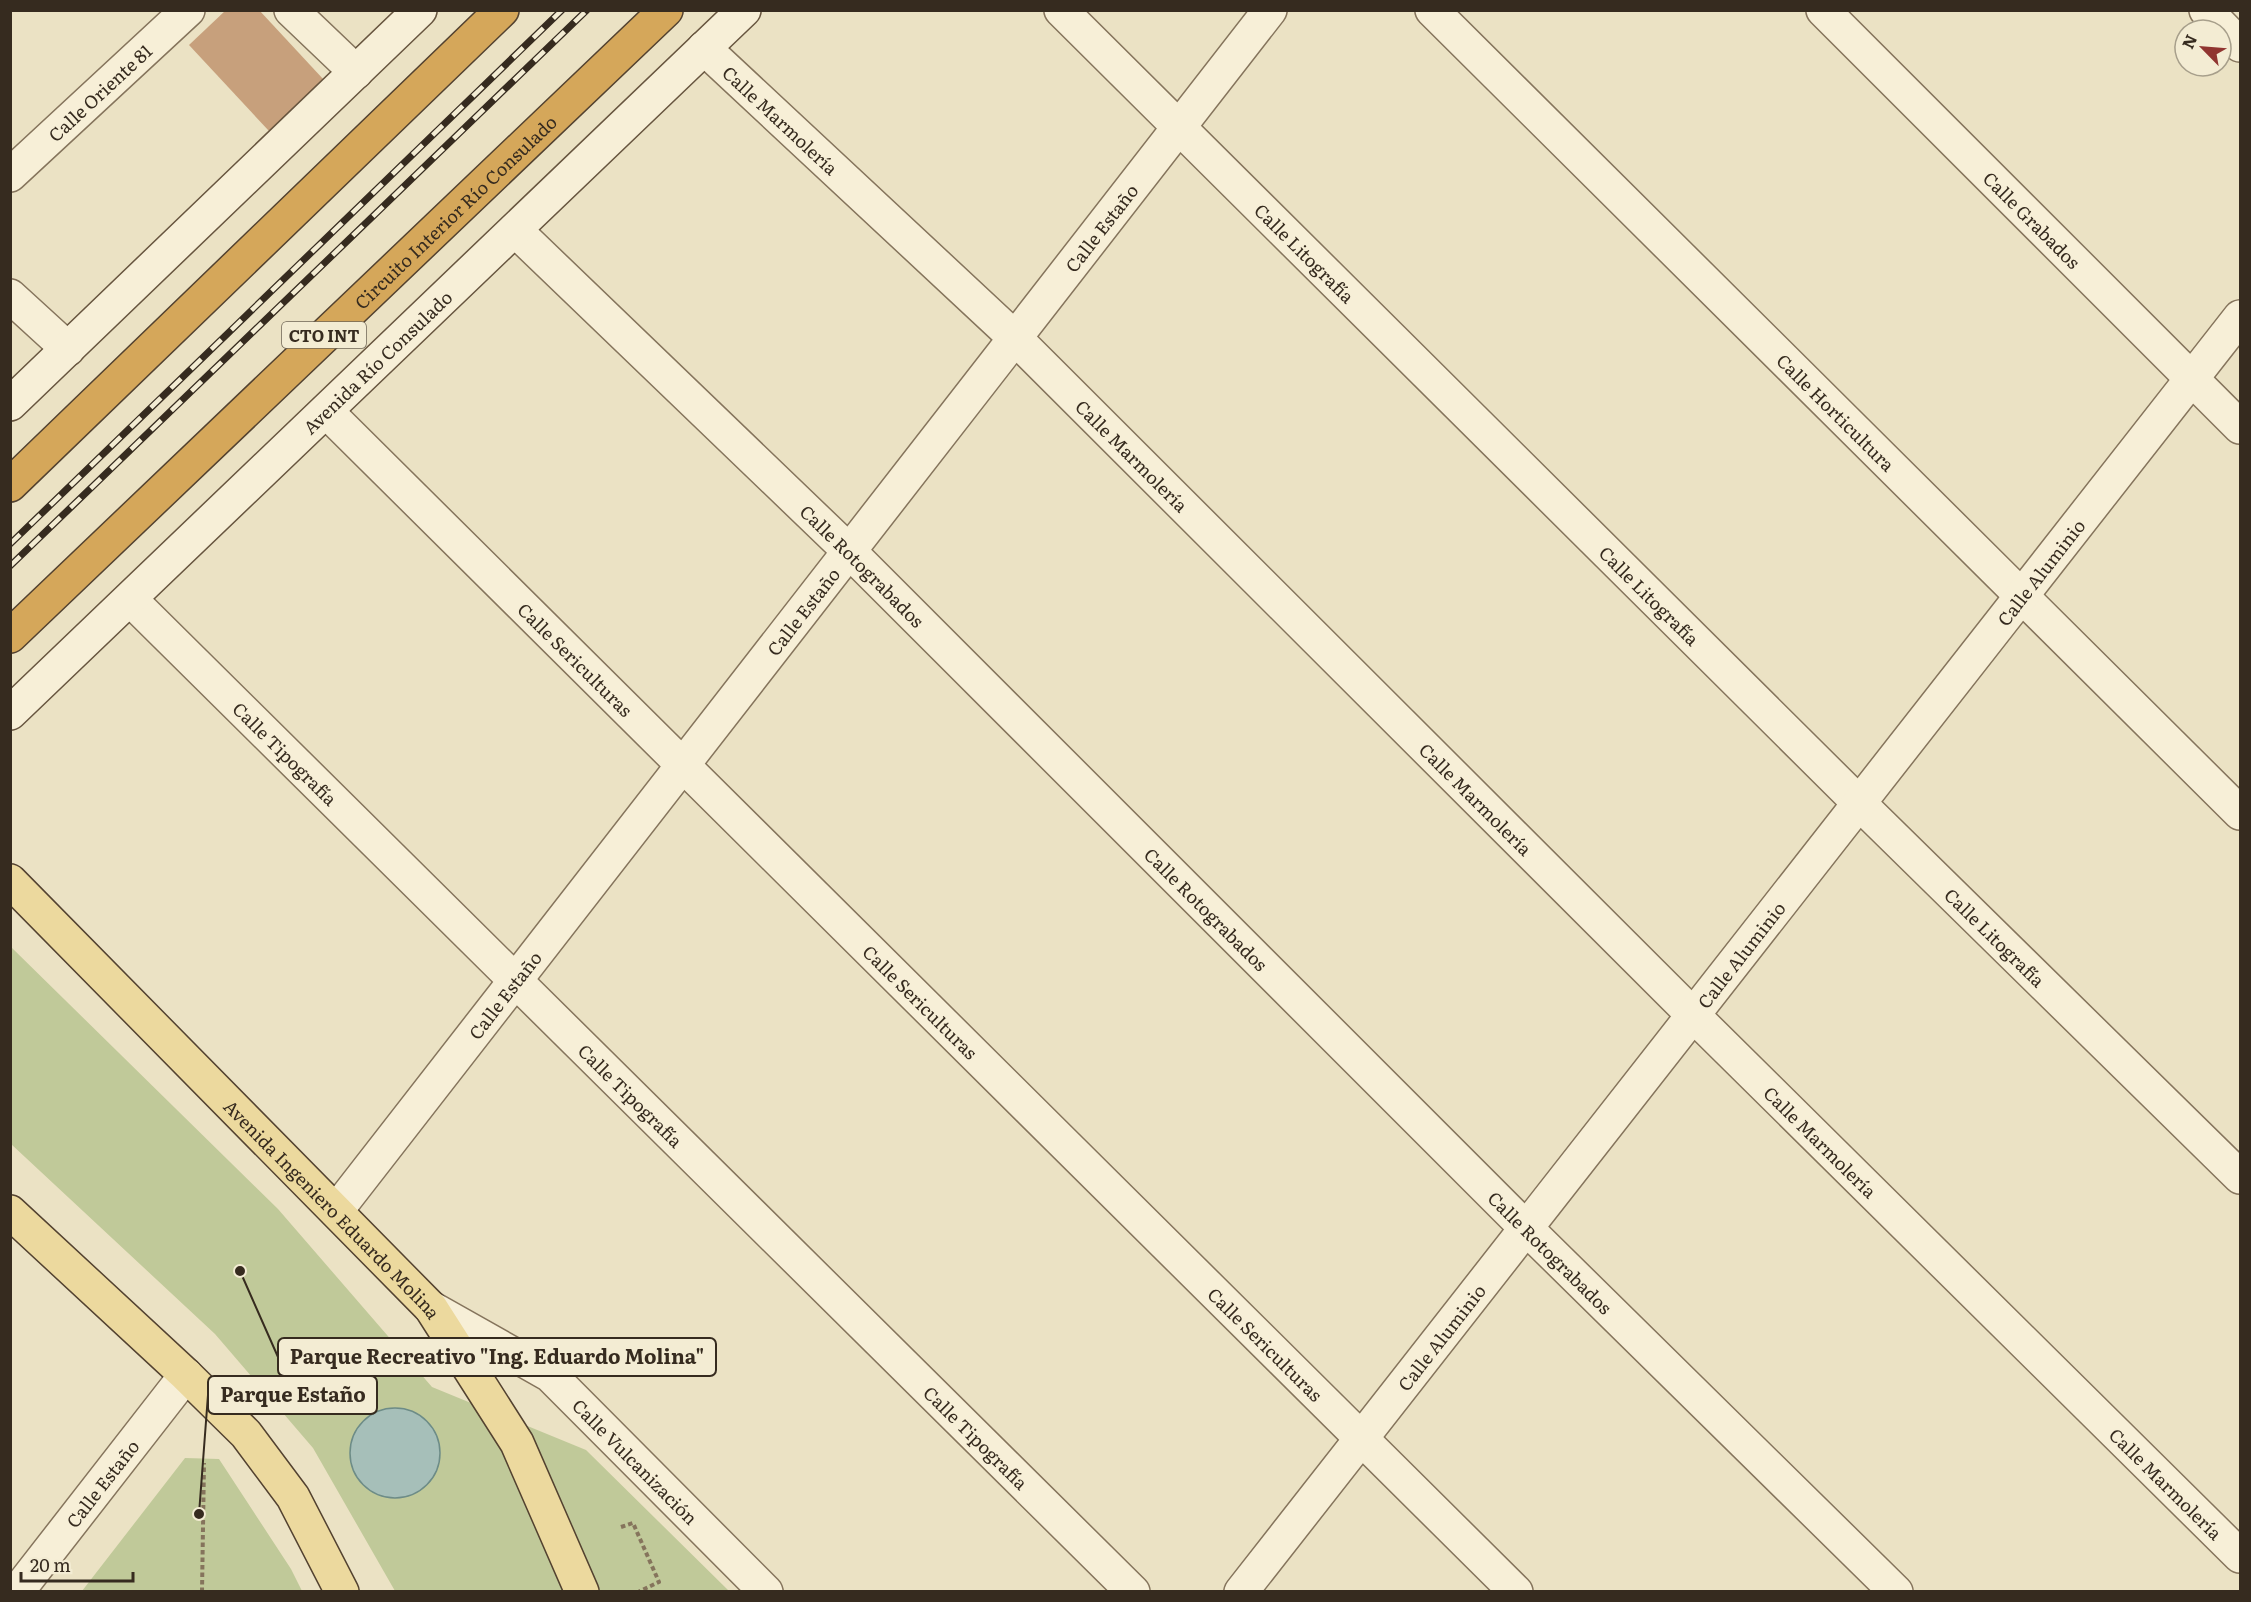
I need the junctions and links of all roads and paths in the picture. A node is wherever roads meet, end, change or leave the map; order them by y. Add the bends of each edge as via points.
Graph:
1 (188, 10) edge
2 (291, 10) edge
3 (420, 10) edge
4 (502, 10) edge
5 (666, 10) edge
6 (744, 10) edge
7 (1061, 10) edge
8 (1270, 10) edge
9 (1431, 10) edge
10 (1823, 10) edge
11 (2206, 10) edge
12 (2241, 45) edge
13 (704, 48) junction
14 (356, 72) junction
15 (1180, 126) junction
16 (10, 175) edge
17 (515, 230) junction
18 (10, 296) edge
19 (2241, 317) edge
20 (1015, 338) junction
21 (68, 349) junction
22 (2192, 379) junction
23 (10, 404) edge
24 (326, 411) junction
25 (2241, 427) edge
26 (10, 485) edge
27 (849, 551) junction
28 (2021, 597) junction
29 (130, 598) junction
30 (10, 636) edge
31 (10, 713) edge
32 (683, 765) junction
33 (1859, 803) junction
34 (2241, 813) edge
35 (10, 881) edge
36 (516, 980) junction
37 (1693, 1015) junction
38 (2241, 1177) edge
39 (336, 1211) junction
40 (10, 1212) edge
41 (1526, 1228) junction
42 (431, 1308) junction
43 (186, 1375) junction
44 (1361, 1438) junction
45 (204, 1463) dead end
46 (621, 1527) dead end
47 (2241, 1556) edge
48 (17, 1592) edge
49 (202, 1592) edge
50 (342, 1592) edge
51 (582, 1592) edge
52 (638, 1592) edge
53 (766, 1592) edge
54 (1133, 1592) edge
55 (1241, 1592) edge
56 (1516, 1592) edge
57 (1896, 1592) edge

1 - 16 street, Calle Oriente 81
2 - 14 street
3 - 14 street
4 - 26 highway
5 - 30 highway, Circuito Interior Río Consulado / CTO INT
6 - 13 street, Avenida Río Consulado / CTO INT
7 - 15 street, Calle Litografía
8 - 15 street, Calle Estaño
9 - 28 street, Calle Horticultura
10 - 22 street, Calle Grabados
11 - 12 street
13 - 17 street, Avenida Río Consulado / CTO INT
13 - 20 street, Calle Marmolería
14 - 21 street
15 - 20 street, Calle Estaño
15 - 33 street, Calle Litografía
17 - 24 street, Avenida Río Consulado / CTO INT
17 - 27 street, Calle Rotograbados
18 - 21 street
19 - 22 street, Calle Aluminio
20 - 27 street, Calle Estaño
20 - 37 street, Calle Marmolería
21 - 23 street
22 - 25 street, Calle Grabados
22 - 28 street, Calle Aluminio
24 - 29 street, Avenida Río Consulado / CTO INT
24 - 32 street, Calle Sericulturas
27 - 32 street, Calle Estaño
27 - 41 street, Calle Rotograbados
28 - 33 street, Calle Aluminio
28 - 34 street, Calle Horticultura
29 - 31 street, Avenida Río Consulado / CTO INT
29 - 36 street, Calle Tipografía
32 - 36 street, Calle Estaño
32 - 44 street, Calle Sericulturas
33 - 37 street, Calle Aluminio
33 - 38 street, Calle Litografía
35 - 39 main road, Avenida Ingeniero Eduardo Molina
36 - 39 street, Calle Estaño
36 - 54 street, Calle Tipografía
37 - 41 street, Calle Aluminio
37 - 47 street, Calle Marmolería
39 - 42 main road, Avenida Ingeniero Eduardo Molina
40 - 43 main road
41 - 44 street, Calle Aluminio
41 - 57 street, Calle Rotograbados
42 - 51 main road, Avenida Ingeniero Eduardo Molina via 517,1443
42 - 53 street, Calle Vulcanización via 550,1376
43 - 48 street, Calle Estaño
43 - 50 main road via 246,1434 293,1497
44 - 55 street, Calle Aluminio
44 - 56 street, Calle Sericulturas
45 - 49 path
46 - 52 path via 633,1523 659,1582

